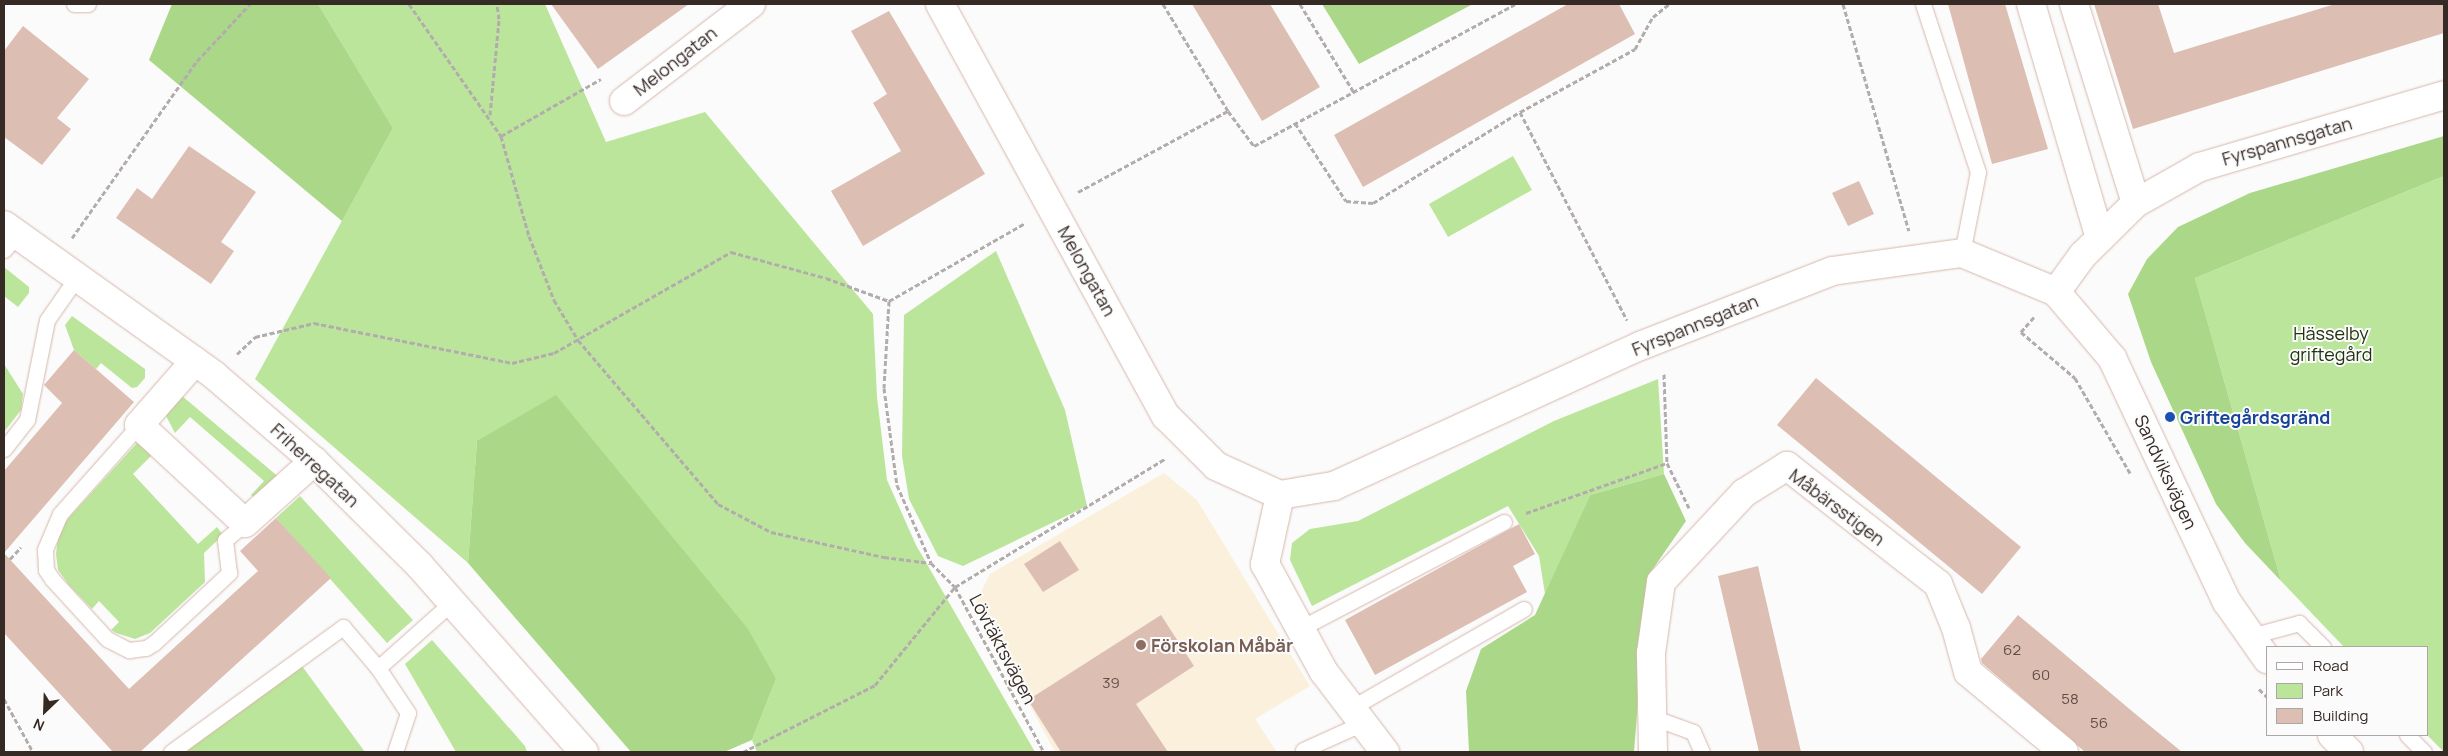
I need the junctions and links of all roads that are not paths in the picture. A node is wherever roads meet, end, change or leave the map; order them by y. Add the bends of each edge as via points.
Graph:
1 (74, 4) edge
2 (88, 4) edge
3 (751, 4) edge
4 (940, 4) edge
5 (1922, 4) edge
6 (2031, 4) edge
7 (2074, 4) edge
8 (2444, 95) edge
9 (624, 101) dead end
10 (2136, 203) junction
11 (8, 237) edge
12 (2100, 238) junction
13 (1962, 252) junction
14 (66, 269) junction
15 (2056, 292) junction
16 (204, 368) junction
17 (139, 425) junction
18 (4, 449) edge
19 (314, 461) junction
20 (1280, 495) junction
21 (1504, 522) road end
22 (245, 523) junction
23 (452, 603) junction
24 (1524, 608) dead end
25 (1301, 628) junction
26 (2251, 636) junction
27 (2322, 646) edge
28 (2266, 658) edge
29 (378, 668) junction
30 (1357, 715) junction
31 (1652, 717) junction
32 (2333, 736) edge
33 (2408, 736) edge
34 (1303, 750) dead end
35 (171, 752) edge
36 (396, 752) edge
37 (584, 752) edge
38 (1385, 752) edge
39 (1653, 752) edge
40 (1702, 752) edge
41 (2064, 752) edge
42 (2349, 752) edge
43 (2424, 752) edge

1 - 2 lane
3 - 9 street, Melongatan
4 - 20 street, Melongatan via 1166,416 1216,466
5 - 13 lane via 1978,172
6 - 12 street
7 - 10 street
8 - 10 street, Fyrspannsgatan via 2200,167
10 - 12 street, Fyrspannsgatan
11 - 14 street, Friherregatan
12 - 15 street, Fyrspannsgatan
13 - 15 street, Fyrspannsgatan
13 - 20 street, Fyrspannsgatan via 1832,271 1640,346 1334,486
14 - 16 street, Friherregatan
14 - 18 lane via 47,320 27,420
15 - 26 street, Sandviksvägen via 2112,358 2227,602
16 - 17 street
16 - 19 street, Friherregatan
17 - 22 street
17 - 22 lane via 60,514 45,550 46,570 106,639 129,650 146,648 154,643 228,572 225,540
19 - 22 street
19 - 23 street, Friherregatan via 420,566
20 - 25 street via 1265,564
21 - 25 lane
23 - 29 lane
23 - 37 street, Friherregatan
24 - 30 lane
25 - 30 street via 1324,672
26 - 27 lane via 2299,623
26 - 28 street, Sandviksvägen
29 - 35 lane via 343,626
29 - 36 lane via 408,713
30 - 34 lane
30 - 38 street
31 - 39 street, Måbärsstigen
31 - 40 lane via 1693,732
31 - 41 street, Måbärsstigen via 1651,653 1661,582 1744,493 1787,466 1938,584 1956,628 1968,672
32 - 42 street
33 - 43 lane

